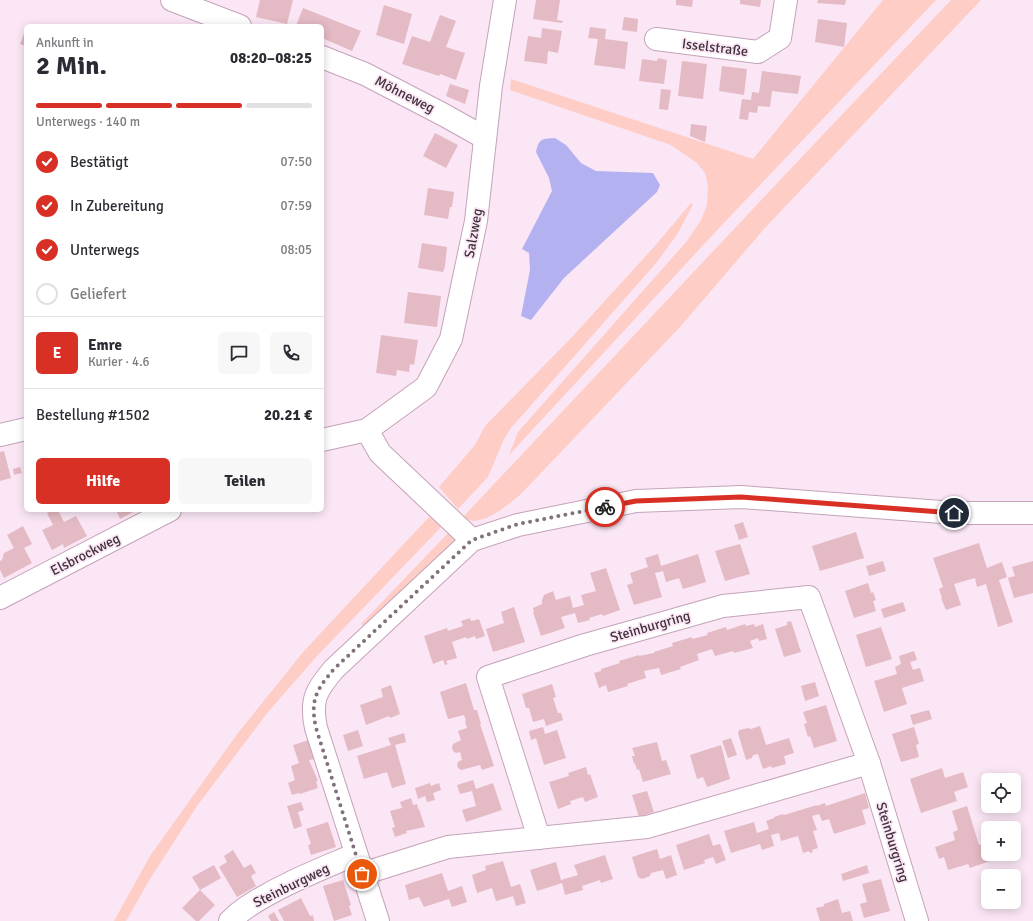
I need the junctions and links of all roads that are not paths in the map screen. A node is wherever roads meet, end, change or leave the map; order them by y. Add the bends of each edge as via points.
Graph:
1 (172, 0) edge
2 (505, 0) edge
3 (786, 0) edge
4 (235, 24) edge
5 (656, 39) dead end
6 (324, 59) edge
7 (485, 138) junction
8 (24, 429) edge
9 (367, 430) junction
10 (0, 435) edge
11 (324, 439) edge
12 (166, 512) edge
13 (1033, 513) edge
14 (472, 540) junction
15 (0, 598) edge
16 (869, 764) junction
17 (539, 838) junction
18 (359, 864) junction
19 (230, 921) edge
20 (378, 921) edge
21 (917, 921) edge

1 - 4 street
2 - 7 street, Salzweg
3 - 5 street, Isselstraße via 780,38 758,52
6 - 7 street, Möhneweg via 365,74
7 - 9 street, Salzweg via 476,221 451,339 426,387
8 - 10 street
9 - 11 street
9 - 14 street via 380,453
12 - 15 street, Elsbrockweg
13 - 14 street via 954,513 741,497 636,501 518,524
14 - 18 street via 320,685 315,702 316,728
16 - 17 street via 648,827
16 - 17 street, Steinburgring via 809,597 723,606 586,645 488,677
16 - 21 street, Steinburgring
17 - 18 street via 448,847
18 - 19 street, Steinburgweg via 303,877 246,907
18 - 20 street

